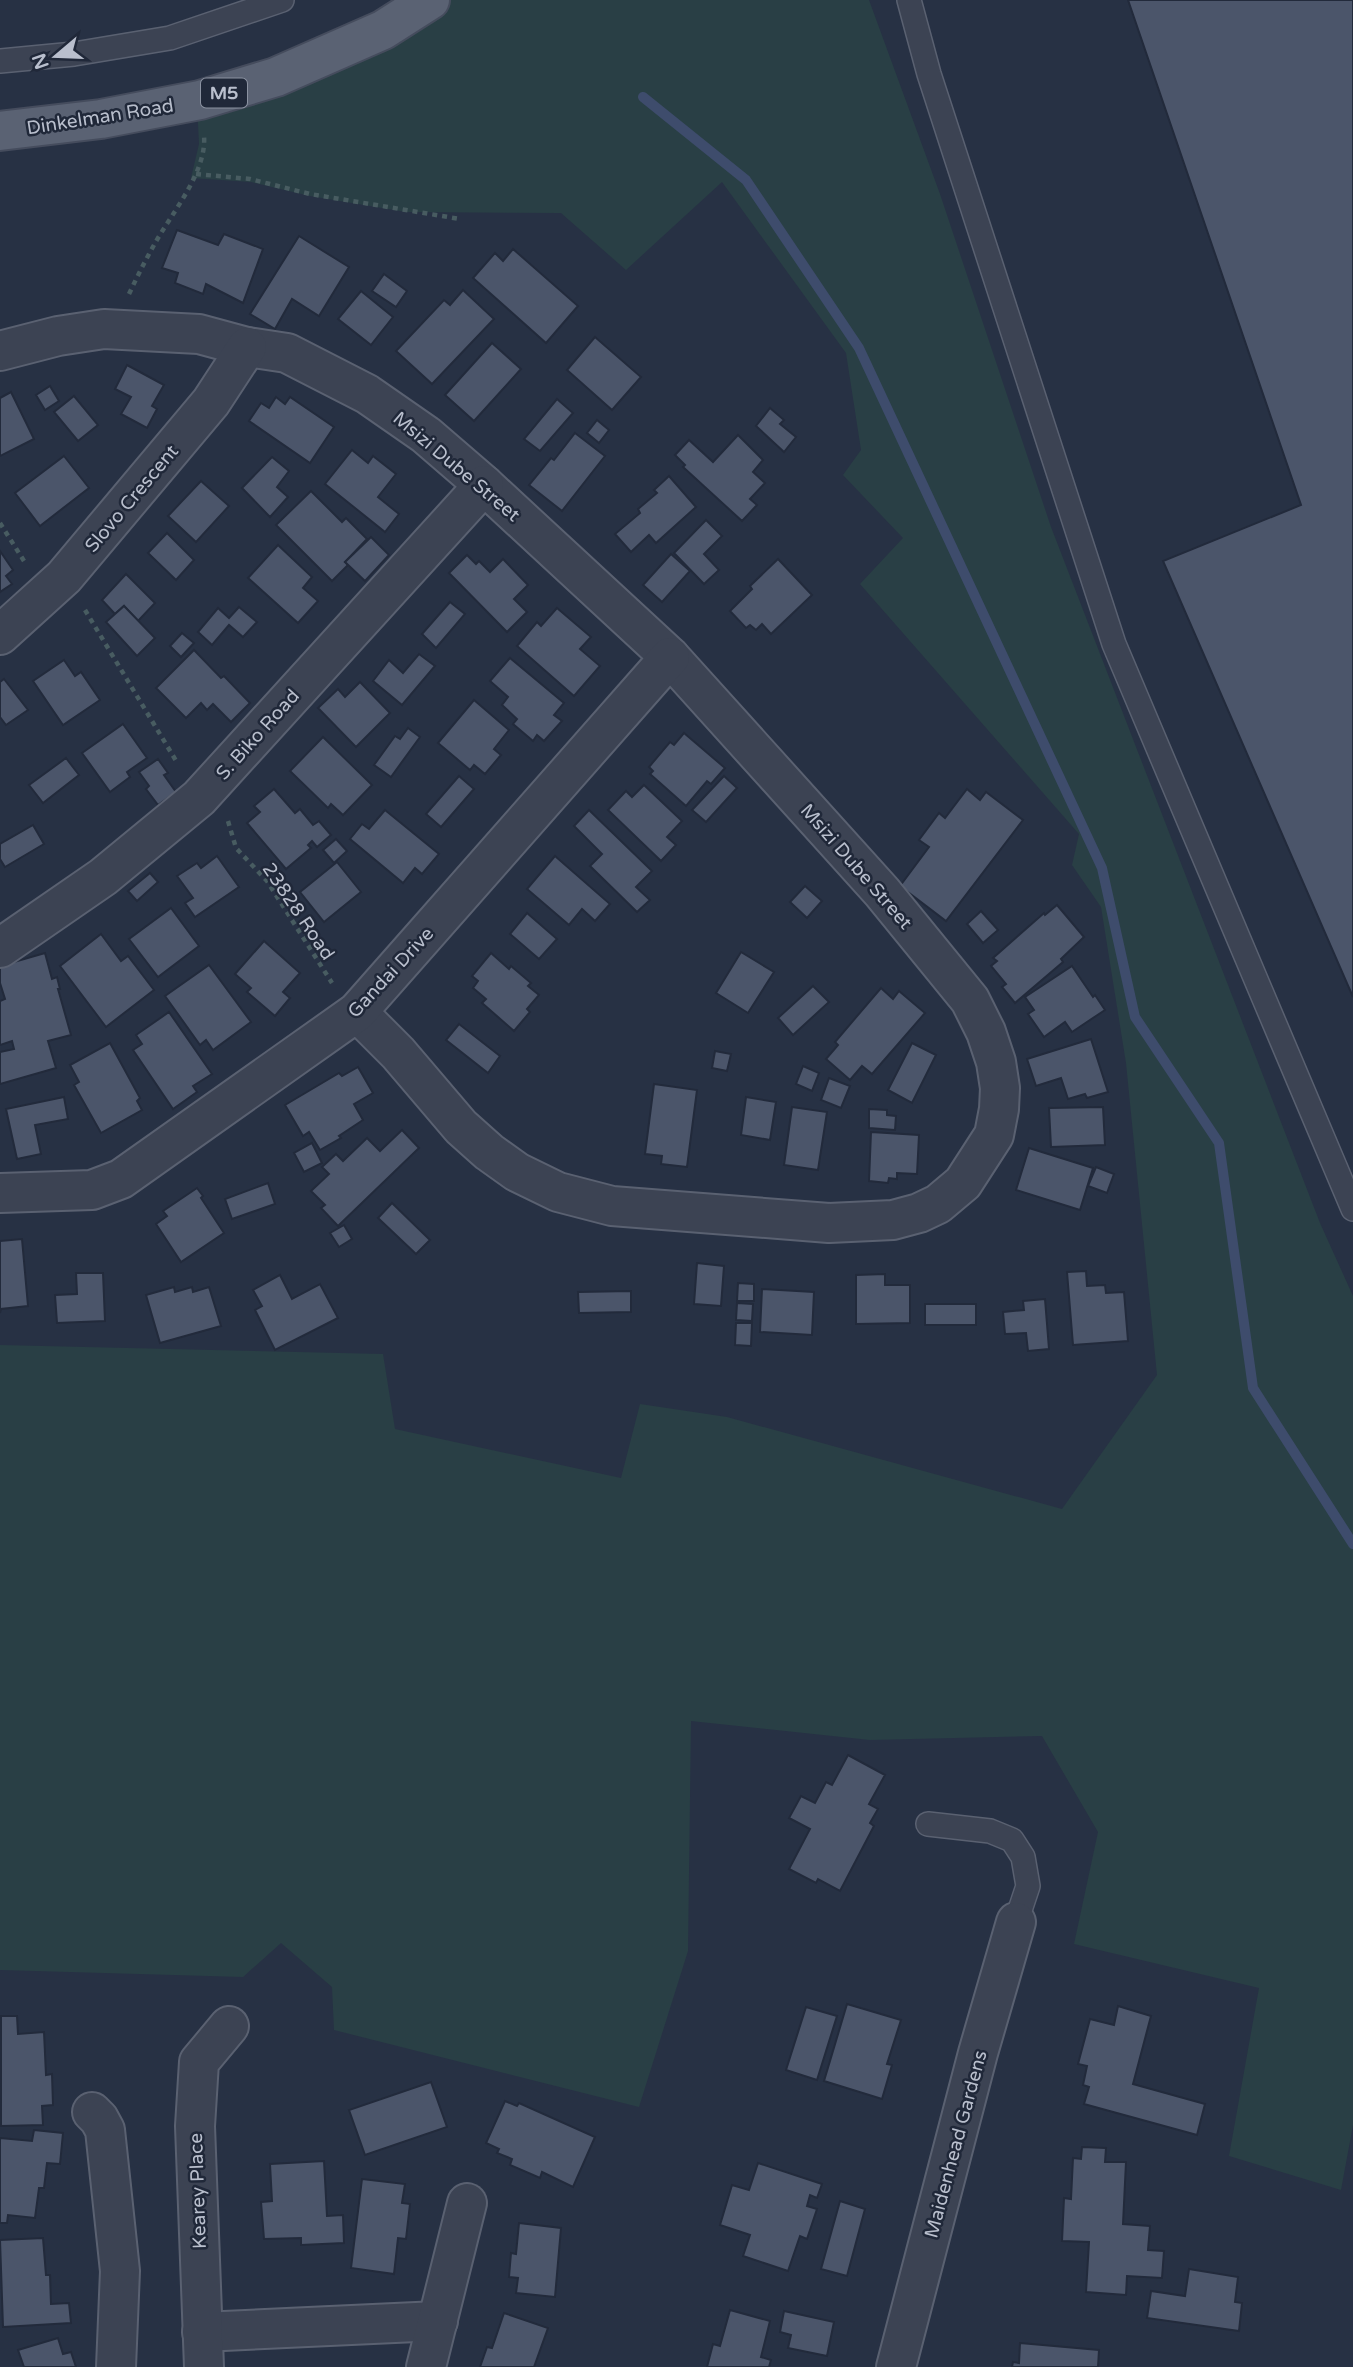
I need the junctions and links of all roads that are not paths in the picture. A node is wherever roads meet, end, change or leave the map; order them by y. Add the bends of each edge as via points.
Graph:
1 (282, 0) edge
2 (430, 0) edge
3 (909, 0) edge
4 (0, 61) edge
5 (0, 131) edge
6 (247, 347) junction
7 (0, 351) edge
8 (484, 485) junction
9 (0, 635) edge
10 (670, 657) junction
11 (0, 948) edge
12 (357, 1012) junction
13 (0, 1193) edge
14 (1353, 1209) edge
15 (928, 1825) dead end
16 (1016, 1922) joint
17 (229, 2026) dead end
18 (92, 2112) dead end
19 (467, 2203) dead end
20 (438, 2321) junction
21 (203, 2349) edge
22 (116, 2367) edge
23 (426, 2367) edge
24 (896, 2367) edge

1 - 4 lane via 170,38
2 - 5 main road, Dinkelman Road / M5 via 383,30 276,77 201,100 101,119
3 - 14 lane via 933,87 1114,644
6 - 7 street, Msizi Dube Street via 199,334 104,329
6 - 8 street, Msizi Dube Street via 287,353 368,394 426,435
6 - 9 street, Slovo Crescent via 211,402 64,576
8 - 10 street, Msizi Dube Street
8 - 11 street, S. Biko Road via 207,789 103,877
10 - 12 street, Gandai Drive
10 - 12 street, Msizi Dube Street via 882,892 970,1000 986,1032 1000,1088 994,1135 963,1183 919,1213 893,1220 828,1223 612,1206 558,1192 517,1172 480,1144
12 - 13 street, Gandai Drive via 121,1179 92,1190
15 - 16 lane via 990,1831 1012,1840 1023,1857 1028,1886
16 - 24 street, Maidenhead Gardens
17 - 21 street, Kearey Place via 199,2062 195,2126
18 - 22 street via 105,2130 120,2271
19 - 20 street
20 - 21 street
20 - 23 street

